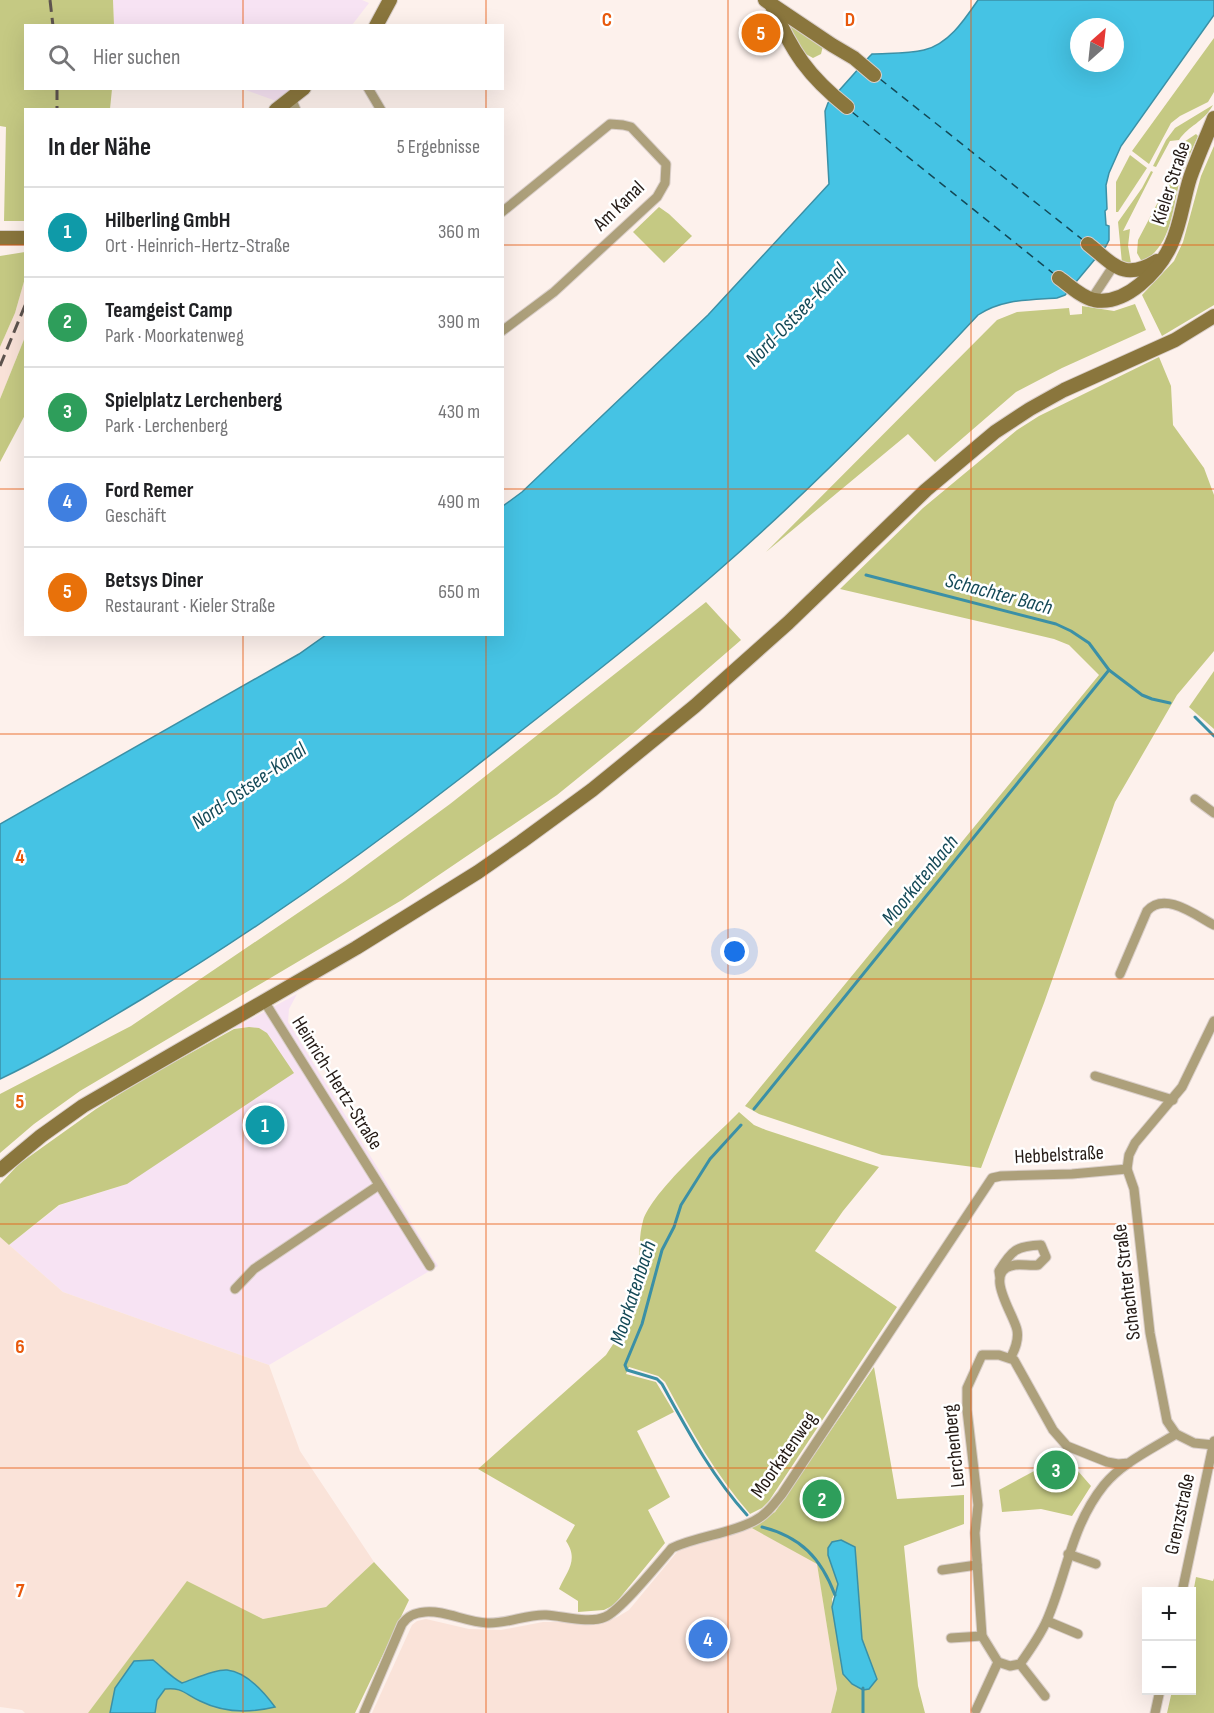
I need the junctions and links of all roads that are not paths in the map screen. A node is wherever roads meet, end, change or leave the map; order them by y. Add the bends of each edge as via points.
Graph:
1 (390, 0) edge
2 (769, 3) edge
3 (377, 24) edge
4 (874, 75) dead end
5 (303, 90) edge
6 (369, 90) edge
7 (293, 104) edge
8 (847, 107) dead end
9 (380, 108) edge
10 (1214, 118) edge
11 (504, 210) edge
12 (0, 238) edge
13 (24, 238) edge
14 (1088, 244) dead end
15 (1162, 258) junction
16 (1114, 265) junction
17 (1059, 278) dead end
18 (1091, 300) junction
19 (1214, 316) edge
20 (504, 330) edge
21 (1195, 799) dead end
22 (1214, 813) edge
23 (1214, 925) edge
24 (1120, 974) dead end
25 (264, 1001) junction
26 (1214, 1021) edge
27 (1095, 1076) dead end
28 (1173, 1100) junction
29 (1127, 1169) junction
30 (0, 1170) edge
31 (992, 1178) joint
32 (380, 1185) junction
33 (430, 1266) dead end
34 (1000, 1278) junction
35 (235, 1289) dead end
36 (1011, 1357) junction
37 (1176, 1434) junction
38 (1214, 1443) edge
39 (1129, 1463) junction
40 (1068, 1554) junction
41 (1096, 1564) dead end
42 (977, 1565) junction
43 (942, 1570) dead end
44 (1183, 1587) edge
45 (1047, 1621) junction
46 (1078, 1634) dead end
47 (982, 1636) junction
48 (951, 1638) dead end
49 (998, 1662) junction
50 (1020, 1664) junction
51 (1159, 1695) edge
52 (1045, 1696) dead end
53 (976, 1710) dead end
54 (364, 1713) edge
55 (1155, 1713) edge

1 - 3 main road
2 - 4 main road
2 - 8 main road via 806,70
5 - 7 main road
6 - 9 street
10 - 15 main road, Kieler Straße via 1190,178 1170,247
11 - 20 street, Am Kanal via 610,124 631,127 666,164 665,183 657,197 554,292
12 - 13 main road
14 - 16 main road
15 - 16 main road via 1135,272
15 - 18 main road, Kieler Straße via 1147,279 1131,291 1114,300
16 - 18 street
17 - 18 main road
19 - 25 main road via 1175,340 1064,390 995,432 904,511 762,647 592,790 469,878
21 - 22 street
23 - 24 street via 1167,902 1152,905
25 - 30 main road via 83,1106
25 - 32 street, Heinrich-Hertz-Straße
26 - 28 street via 1193,1069
27 - 28 street
28 - 29 street via 1135,1143
29 - 31 street, Hebbelstraße
29 - 37 street, Schachter Straße via 1134,1189 1150,1333 1167,1420
31 - 54 street, Moorkatenweg via 782,1494 764,1514 746,1524 672,1548 620,1606 605,1617 542,1615 488,1623 432,1612 414,1614 402,1624
32 - 33 street, Heinrich-Hertz-Straße
32 - 35 street via 254,1269
34 - 34 street via 1005,1269 1014,1265 1038,1265 1046,1257 1041,1245 1024,1245 1012,1251 999,1271
34 - 36 street via 1000,1288 1017,1330 1017,1345
36 - 39 street via 1053,1430 1067,1446 1107,1462
36 - 42 street, Lerchenberg via 982,1355 967,1388 978,1504
37 - 38 street via 1194,1443
37 - 39 street
38 - 44 street, Grenzstraße
39 - 40 street via 1105,1483 1081,1522
40 - 41 street
40 - 45 street
42 - 43 street
42 - 47 street, Lerchenberg
45 - 46 street
45 - 50 street
47 - 48 street
47 - 49 street, Lerchenberg
49 - 50 street
49 - 53 street
50 - 52 street
51 - 55 street

